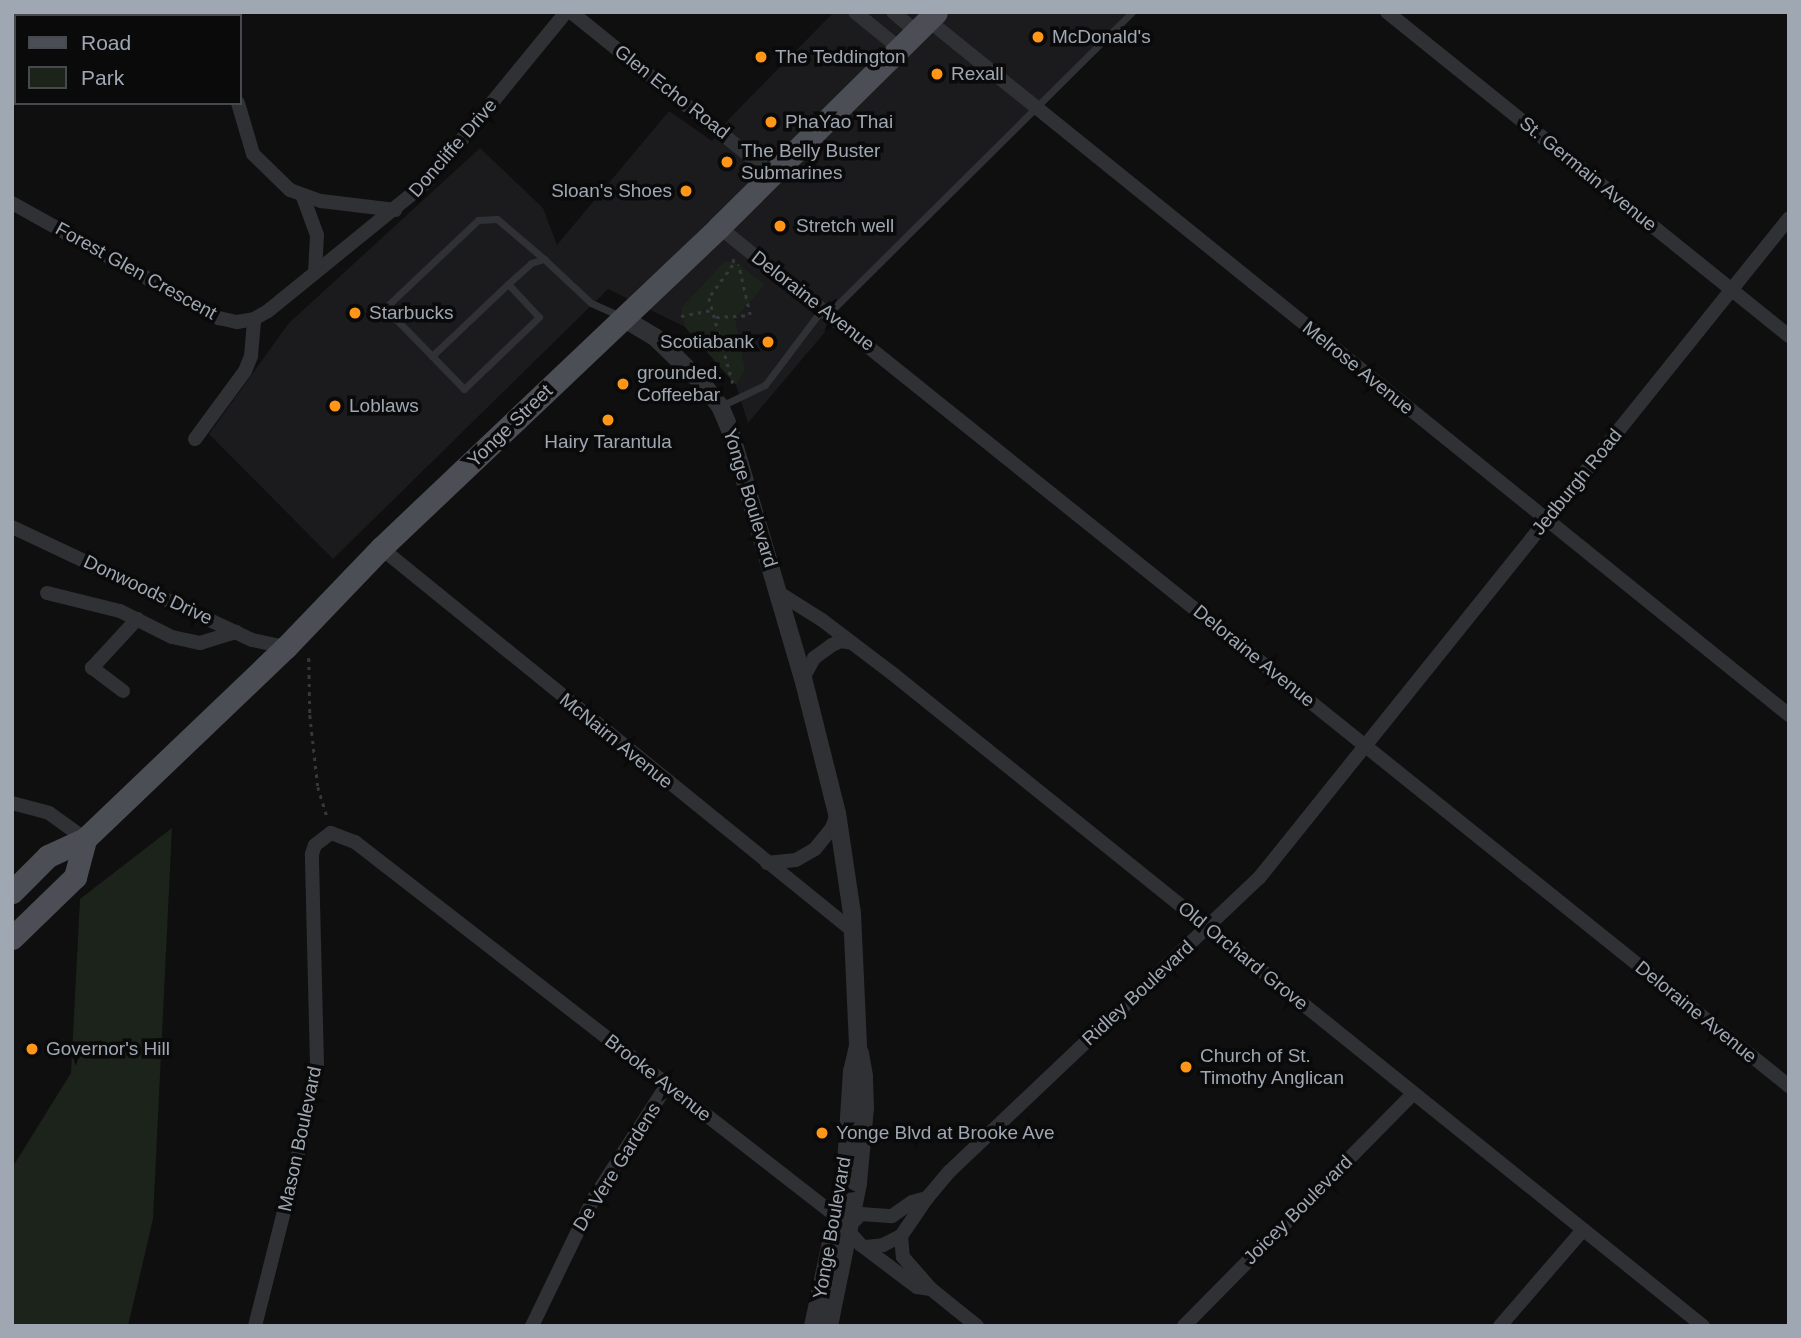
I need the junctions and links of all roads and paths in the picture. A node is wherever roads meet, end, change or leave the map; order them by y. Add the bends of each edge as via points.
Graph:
1 (569, 12) edge
2 (855, 12) edge
3 (893, 12) edge
4 (1132, 12) edge
5 (1387, 12) edge
6 (926, 21) edge
7 (899, 48) junction
8 (239, 105) edge
9 (1037, 106) junction
10 (772, 174) junction
11 (303, 197) junction
12 (12, 203) edge
13 (395, 210) junction
14 (1789, 218) edge
15 (719, 227) junction
16 (544, 259) junction
17 (315, 272) junction
18 (509, 284) junction
19 (1732, 290) junction
20 (711, 310) junction
21 (826, 311) junction
22 (681, 316) dead end
23 (716, 317) junction
24 (623, 318) junction
25 (254, 319) junction
26 (1789, 336) edge
27 (432, 356) junction
28 (735, 390) dead end
29 (720, 406) junction
30 (195, 439) dead end
31 (1546, 520) junction
32 (12, 527) edge
33 (381, 548) junction
34 (47, 593) dead end
35 (779, 593) junction
36 (137, 619) junction
37 (236, 632) junction
38 (852, 643) junction
39 (285, 647) junction
40 (309, 658) dead end
41 (803, 677) junction
42 (123, 691) dead end
43 (1789, 715) edge
44 (1366, 747) junction
45 (12, 803) edge
46 (837, 813) junction
47 (331, 833) junction
48 (85, 839) junction
49 (767, 863) junction
50 (12, 892) edge
51 (1208, 928) junction
52 (853, 931) junction
53 (12, 939) edge
54 (667, 1085) junction
55 (1789, 1086) edge
56 (1413, 1094) junction
57 (927, 1198) junction
58 (843, 1221) junction
59 (1583, 1230) junction
60 (901, 1236) junction
61 (865, 1247) junction
62 (930, 1289) junction
63 (256, 1326) edge
64 (532, 1326) edge
65 (813, 1326) edge
66 (829, 1326) edge
67 (977, 1326) edge
68 (1184, 1326) edge
69 (1500, 1326) edge
70 (1703, 1326) edge

1 - 10 street, Glen Echo Road
1 - 13 street, Doncliffe Drive via 427,182
2 - 7 street
3 - 6 street, Melrose Avenue
4 - 9 lane
5 - 19 street, St. Germain Avenue
6 - 7 main road, Yonge Street
6 - 9 street, Melrose Avenue
7 - 10 main road, Yonge Street
8 - 11 street, Doncliffe Drive via 253,154 282,184
9 - 21 lane
9 - 31 street, Melrose Avenue
10 - 15 main road, Yonge Street
11 - 13 street, Doncliffe Drive
11 - 17 street via 317,235
12 - 25 street, Forest Glen Crescent via 219,318
13 - 17 street
14 - 19 street, Jedburgh Road
15 - 21 street, Deloraine Avenue
15 - 24 main road, Yonge Street
16 - 18 lane via 531,263
16 - 24 lane via 591,303
16 - 27 lane via 497,219 478,220 385,308
17 - 25 street
18 - 27 lane
18 - 27 lane via 539,317 464,389
19 - 26 street, St. Germain Avenue
19 - 31 street, Jedburgh Road
20 - 22 path
20 - 23 path
20 - 23 path via 709,298 734,258 750,315
21 - 29 lane via 765,385
21 - 44 street, Deloraine Avenue
23 - 28 path
24 - 29 street, Yonge Boulevard via 664,345
24 - 33 main road, Yonge Street
25 - 30 street via 245,371
29 - 35 street, Yonge Boulevard via 739,453
31 - 43 street, Melrose Avenue
31 - 44 street, Jedburgh Road
32 - 37 street, Donwoods Drive
33 - 39 main road, Yonge Street
33 - 49 street, McNairn Avenue
34 - 36 street
35 - 38 street, Old Orchard Grove
35 - 41 street, Yonge Boulevard
36 - 37 street via 172,638 200,643
36 - 42 street via 92,668
37 - 39 street, Donwoods Drive
38 - 41 street via 832,645 814,658
38 - 51 street, Old Orchard Grove
39 - 48 main road, Yonge Street
40 - 47 path via 318,787
41 - 46 street, Yonge Boulevard
44 - 51 street, Ridley Boulevard via 1259,878
44 - 55 street, Deloraine Avenue
45 - 48 street via 49,813
46 - 49 street via 832,828 815,849 796,860
46 - 52 street, Yonge Boulevard
47 - 54 street, Brooke Avenue via 355,842
47 - 63 street, Mason Boulevard via 314,845 312,854 317,1065
48 - 50 main road, Yonge Street via 48,856
48 - 53 main road via 75,877
49 - 52 street, McNairn Avenue
51 - 56 street, Old Orchard Grove
51 - 57 street, Ridley Boulevard via 978,1144
52 - 58 street, Yonge Boulevard via 858,1046 852,1071
54 - 58 street, Brooke Avenue
54 - 64 street, De Vere Gardens via 594,1198
56 - 59 street, Old Orchard Grove
56 - 68 street, Joicey Boulevard
57 - 58 street, Ridley Boulevard via 892,1216 862,1214
57 - 60 street, Ridley Boulevard
58 - 61 street, Brooke Avenue
58 - 65 street, Yonge Boulevard
58 - 66 street, Yonge Boulevard
59 - 69 street
59 - 70 street, Old Orchard Grove
60 - 61 street
60 - 62 street via 903,1257
61 - 62 street, Brooke Avenue via 917,1287
62 - 67 street, Brooke Avenue

